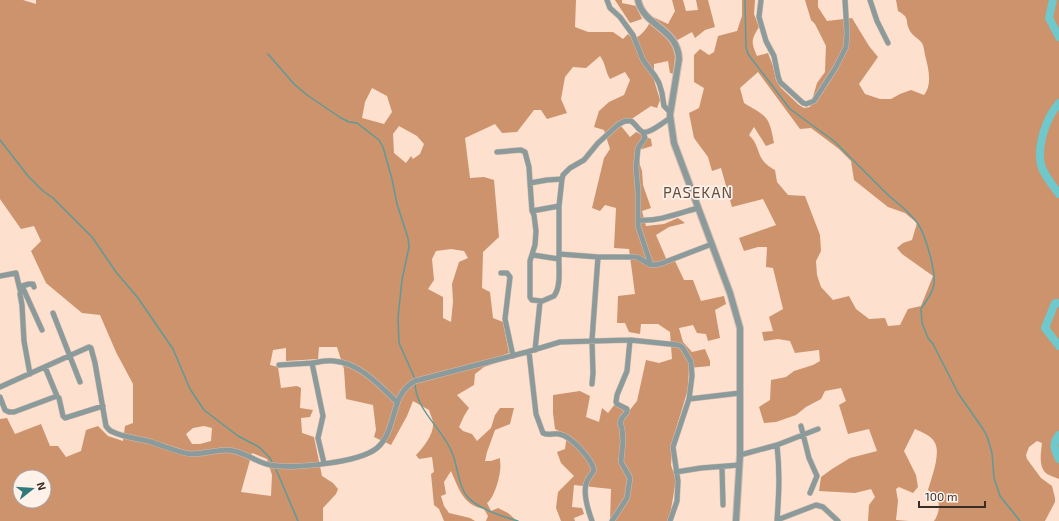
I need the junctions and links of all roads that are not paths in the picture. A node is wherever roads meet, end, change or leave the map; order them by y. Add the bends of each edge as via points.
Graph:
1 (607, 0) edge
2 (638, 0) edge
3 (761, 0) edge
4 (844, 0) edge
5 (870, 0) edge
6 (888, 43) dead end
7 (670, 115) junction
8 (643, 132) junction
9 (497, 152) dead end
10 (562, 179) junction
11 (530, 183) junction
12 (559, 206) junction
13 (698, 208) junction
14 (532, 211) junction
15 (639, 220) junction
16 (712, 244) junction
17 (533, 255) junction
18 (559, 257) junction
19 (598, 257) junction
20 (651, 265) junction
21 (501, 273) dead end
22 (0, 276) edge
23 (34, 287) dead end
24 (21, 288) junction
25 (541, 301) junction
26 (53, 313) dead end
27 (42, 330) dead end
28 (592, 340) junction
29 (630, 340) junction
30 (535, 350) junction
31 (529, 352) junction
32 (70, 355) junction
33 (513, 356) junction
34 (312, 363) junction
35 (279, 365) dead end
36 (45, 367) junction
37 (30, 374) junction
38 (80, 382) dead end
39 (592, 384) dead end
40 (0, 387) edge
41 (740, 393) junction
42 (57, 396) junction
43 (0, 397) edge
44 (689, 399) junction
45 (397, 402) junction
46 (103, 406) junction
47 (801, 426) dead end
48 (818, 429) dead end
49 (803, 436) junction
50 (777, 445) junction
51 (740, 455) junction
52 (324, 463) junction
53 (739, 465) junction
54 (722, 467) junction
55 (676, 472) junction
56 (810, 493) dead end
57 (724, 505) dead end
58 (777, 520) edge
59 (592, 521) edge
60 (612, 521) edge
61 (670, 521) edge
62 (736, 521) edge
63 (838, 521) edge

1 - 7 street via 610,8 633,35 643,60 659,83 664,106
2 - 7 street via 642,11 672,38 679,52
3 - 4 street via 759,17 774,56 780,82 806,104 814,101 846,47
5 - 6 street
7 - 8 street via 649,132
7 - 13 street via 674,143
8 - 10 street via 631,121 621,122 584,160 566,171
8 - 15 street via 645,138 638,148 636,167
9 - 11 street via 525,152
10 - 11 street
10 - 12 street
11 - 14 street
12 - 14 street
12 - 18 street
13 - 15 street via 649,221
13 - 16 street
14 - 17 street via 536,231
15 - 20 street via 638,226
16 - 20 street via 673,260
16 - 41 street via 738,317 741,340
17 - 18 street
17 - 25 street via 530,261 530,297 532,300
18 - 19 street
18 - 25 street via 556,293
19 - 20 street via 637,257
19 - 28 street
21 - 33 street via 507,273 510,277 505,319
22 - 24 street via 16,273
23 - 24 street via 33,284 29,284
24 - 27 street
24 - 37 street via 24,341
25 - 30 street
26 - 32 street
28 - 29 street
28 - 30 street via 560,342
28 - 39 street
29 - 44 street via 675,344 683,348 691,362
29 - 60 street via 627,371 616,402 627,409 620,423 623,441 621,462 630,478 627,498
30 - 31 street
31 - 33 street
31 - 59 street via 536,414 543,433 564,436 588,456 594,470 586,488 586,506
32 - 36 street
32 - 38 street
32 - 46 street via 86,347 91,348
33 - 45 street via 415,381 405,389
34 - 35 street
34 - 45 street via 335,361 353,366 374,380
34 - 52 street via 323,416 318,438
36 - 37 street
36 - 42 street
37 - 40 street
41 - 44 street
41 - 51 street
42 - 43 street via 14,412 5,410
42 - 46 street via 63,417 67,418
44 - 55 street via 673,447
45 - 52 street via 390,427 377,448 362,456
46 - 52 street via 106,426 110,431 190,454 228,450 271,465
47 - 49 street
48 - 49 street
49 - 50 street
49 - 56 street via 817,476
50 - 51 street
50 - 58 street via 780,469
51 - 53 street
53 - 54 street
53 - 62 street
54 - 55 street
54 - 57 street
55 - 61 street via 676,500
58 - 63 street via 816,506 823,507

